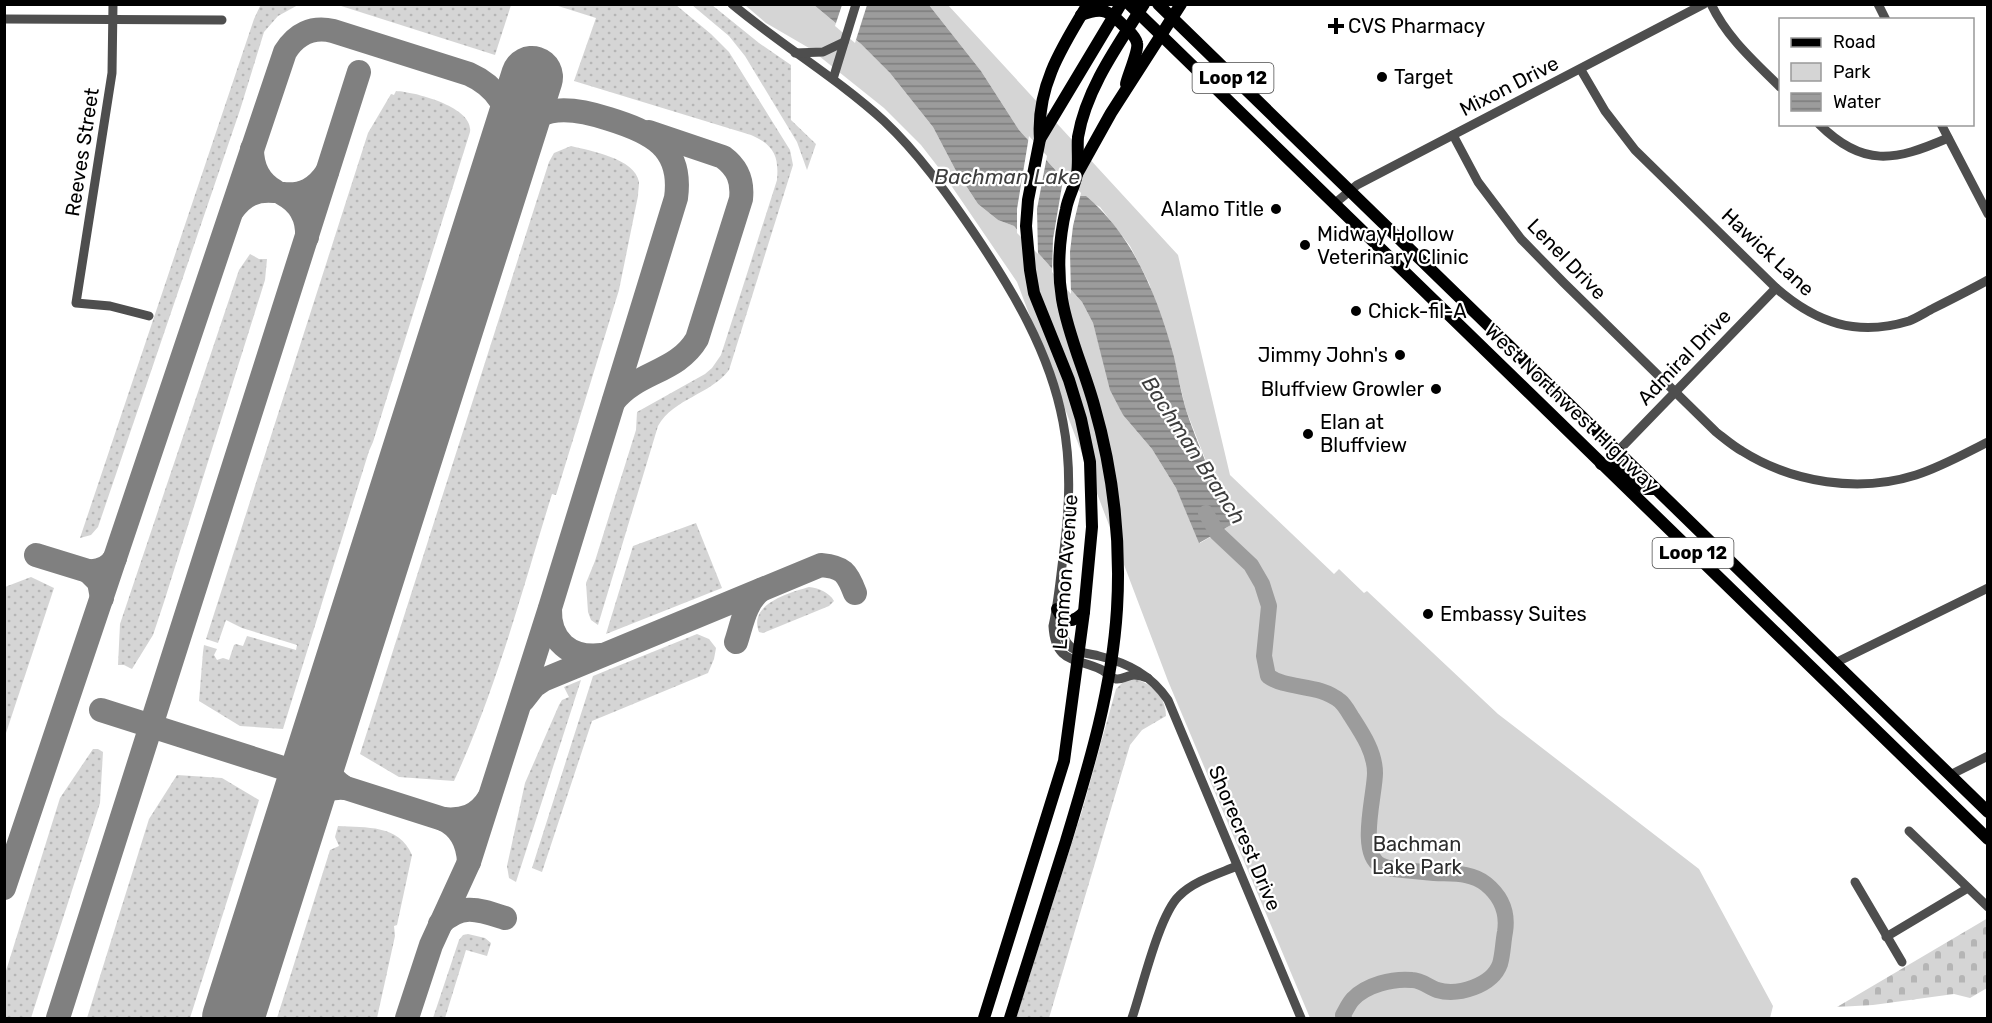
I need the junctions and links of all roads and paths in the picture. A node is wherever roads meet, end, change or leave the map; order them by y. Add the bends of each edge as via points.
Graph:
1 (113, 4) edge
2 (732, 4) edge
3 (856, 4) edge
4 (1121, 4) edge
5 (1129, 4) edge
6 (1144, 4) edge
7 (1158, 4) edge
8 (1181, 4) edge
9 (1704, 4) edge
10 (1712, 4) edge
11 (1878, 4) edge
12 (1084, 10) edge
13 (1172, 18) junction
14 (1885, 18) edge
15 (4, 19) edge
16 (113, 20) junction
17 (222, 20) dead end
18 (1160, 36) junction
19 (844, 42) junction
20 (795, 53) junction
21 (1581, 70) junction
22 (833, 79) junction
23 (1779, 86) edge
24 (1125, 91) junction
25 (1267, 111) junction
26 (1821, 126) edge
27 (1942, 126) edge
28 (1254, 127) junction
29 (1453, 135) junction
30 (1948, 138) junction
31 (1039, 141) junction
32 (1076, 177) junction
33 (1350, 191) junction
34 (1334, 204) junction
35 (1988, 214) edge
36 (1988, 280) edge
37 (1776, 288) junction
38 (149, 316) dead end
39 (1494, 331) junction
40 (1480, 347) junction
41 (1675, 392) junction
42 (1988, 442) edge
43 (1618, 451) junction
44 (1601, 464) junction
45 (1656, 489) junction
46 (1695, 527) junction
47 (1680, 541) junction
48 (1988, 588) edge
49 (1057, 609) junction
50 (1084, 612) junction
51 (1078, 657) junction
52 (1112, 659) junction
53 (1835, 663) junction
54 (1110, 675) junction
55 (1819, 675) junction
56 (1148, 678) junction
57 (1988, 756) edge
58 (1950, 775) junction
59 (1936, 789) junction
60 (1988, 812) edge
61 (1909, 831) dead end
62 (1988, 839) edge
63 (1237, 866) junction
64 (1855, 882) dead end
65 (1968, 888) junction
66 (1988, 907) edge
67 (1887, 937) junction
68 (1902, 962) dead end
69 (984, 1018) edge
70 (1010, 1018) edge
71 (1132, 1018) edge
72 (1300, 1018) edge

1 - 16 street, Reeves Street
2 - 20 street
3 - 19 street
4 - 31 main road, Lemmon Avenue
5 - 18 main road, West Northwest Highway / Loop 12
6 - 32 main road via 1114,51 1088,105 1078,136
7 - 13 main road, West Northwest Highway / Loop 12
8 - 13 main road
9 - 21 street, Mixon Drive
10 - 23 street via 1738,45
11 - 14 street
12 - 24 main road via 1107,11 1134,37 1137,48
12 - 31 main road via 1059,53 1044,91
13 - 18 main road
13 - 25 main road, West Northwest Highway / Loop 12
15 - 16 street
16 - 17 street
16 - 38 street, Reeves Street via 112,73 76,303 110,306
18 - 24 main road
18 - 28 main road, West Northwest Highway / Loop 12
19 - 20 street via 823,52
19 - 22 street
20 - 22 street
21 - 29 street, Mixon Drive
21 - 37 street, Hawick Lane via 1605,111 1635,150
22 - 49 street via 896,133 932,174 1008,284 1037,342 1063,421 1068,465 1069,515
24 - 32 main road
25 - 28 main road
25 - 33 main road, West Northwest Highway / Loop 12
26 - 30 street via 1847,148 1875,156 1896,156
27 - 30 street
28 - 34 main road, West Northwest Highway / Loop 12
29 - 33 street, Mixon Drive
29 - 41 street, Lenel Drive via 1478,182 1521,239
30 - 35 street
31 - 50 main road, Lemmon Avenue via 1028,200 1028,254 1034,293 1069,380 1090,462 1092,527
32 - 52 main road via 1060,236 1059,269 1070,334 1094,405 1111,484 1118,587
33 - 34 street, Mixon Drive
33 - 39 main road, West Northwest Highway / Loop 12
34 - 40 main road, West Northwest Highway / Loop 12
36 - 37 street, Hawick Lane via 1911,320 1880,328 1825,321
37 - 41 street, Admiral Drive
39 - 40 main road
39 - 43 main road, West Northwest Highway / Loop 12
40 - 44 main road, West Northwest Highway / Loop 12
41 - 42 street, Lenel Drive via 1743,452 1795,475 1822,481 1863,484 1915,475
41 - 43 street, Admiral Drive
43 - 45 main road, West Northwest Highway / Loop 12
44 - 45 main road via 1614,465 1646,489
44 - 47 main road, West Northwest Highway / Loop 12
45 - 46 main road, West Northwest Highway / Loop 12
46 - 47 main road
46 - 53 main road, West Northwest Highway / Loop 12
47 - 55 main road, West Northwest Highway / Loop 12
48 - 53 street
49 - 50 main road via 1060,616 1071,621
49 - 51 street via 1053,626 1056,642 1062,652
50 - 51 main road, Lemmon Avenue
51 - 52 street, Shorecrest Drive
51 - 54 street
51 - 69 main road, Lemmon Avenue via 1064,761
52 - 54 main road
52 - 56 street, Shorecrest Drive
53 - 55 main road
53 - 58 main road, West Northwest Highway / Loop 12
54 - 56 street via 1118,679 1134,675
54 - 70 main road via 1094,749
55 - 59 main road, West Northwest Highway / Loop 12
56 - 63 street, Shorecrest Drive via 1168,700
57 - 58 street
58 - 59 main road
58 - 60 main road, West Northwest Highway / Loop 12
59 - 62 main road, West Northwest Highway / Loop 12
61 - 65 street
63 - 71 street via 1188,889 1171,905
63 - 72 street, Shorecrest Drive
64 - 67 street
65 - 66 street
65 - 67 street
67 - 68 street

